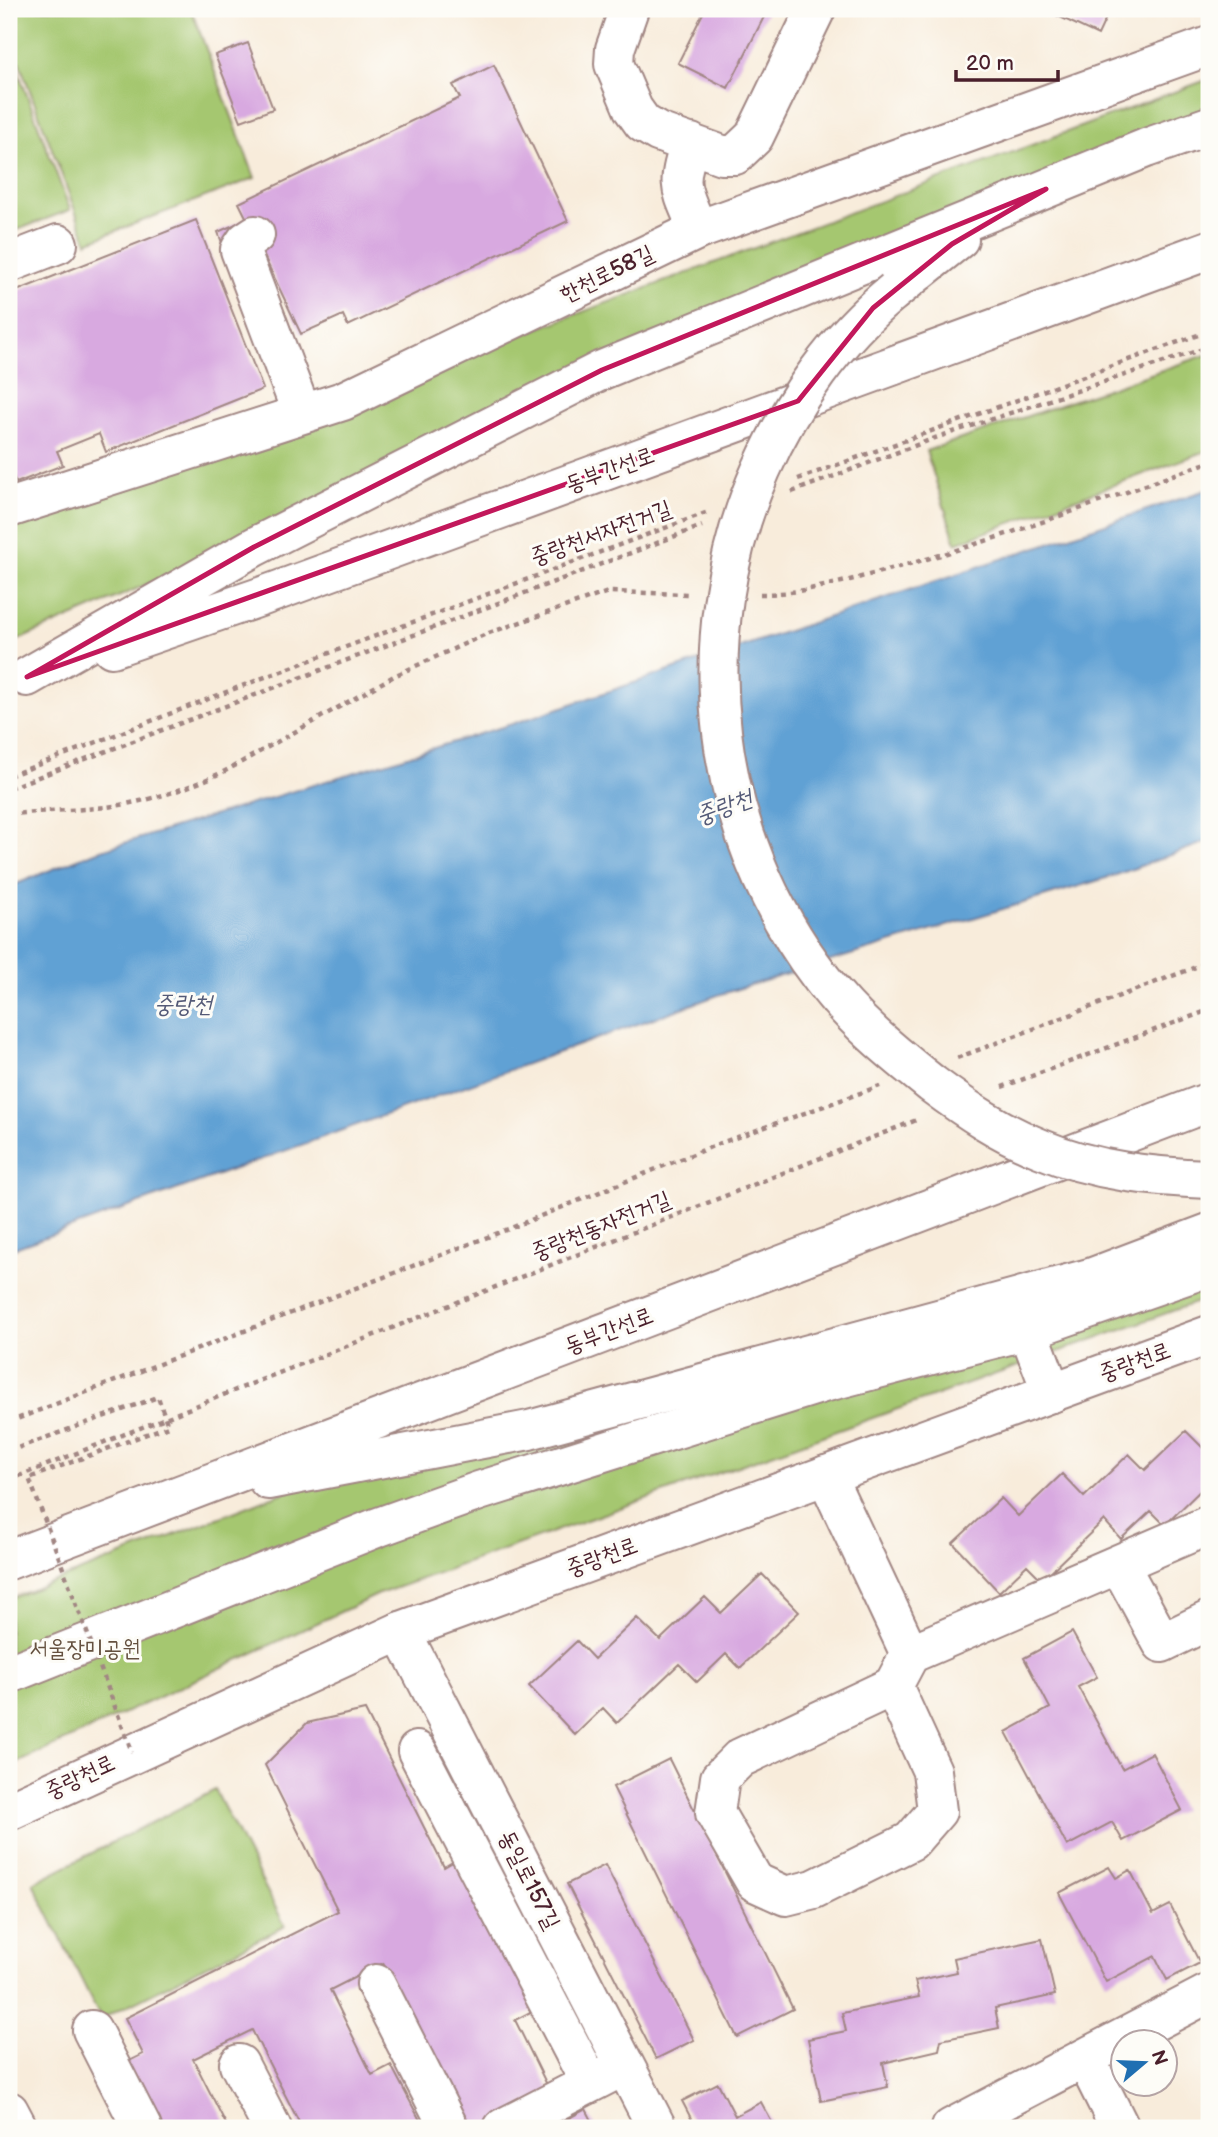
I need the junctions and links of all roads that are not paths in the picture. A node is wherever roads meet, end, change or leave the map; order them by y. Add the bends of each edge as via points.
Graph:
1 (629, 9) edge
2 (816, 9) edge
3 (1209, 46) edge
4 (1209, 126) edge
5 (691, 144) junction
6 (1046, 190) junction
7 (698, 230) junction
8 (255, 235) dead end
9 (58, 244) dead end
10 (1209, 250) edge
11 (9, 263) edge
12 (302, 414) junction
13 (10, 504) edge
14 (18, 681) edge
15 (1209, 1102) edge
16 (1209, 1179) edge
17 (1209, 1233) edge
18 (1209, 1267) edge
19 (1028, 1330) junction
20 (1209, 1335) edge
21 (1052, 1392) junction
22 (826, 1475) junction
23 (170, 1499) junction
24 (1209, 1525) edge
25 (9, 1560) edge
26 (1119, 1564) junction
27 (1209, 1620) edge
28 (401, 1631) junction
29 (901, 1670) junction
30 (9, 1674) edge
31 (418, 1751) dead end
32 (9, 1811) edge
33 (376, 1984) dead end
34 (1209, 1993) edge
35 (92, 2030) dead end
36 (1085, 2058) junction
37 (239, 2064) dead end
38 (625, 2065) junction
39 (590, 2083) junction
40 (9, 2111) edge
41 (966, 2125) edge
42 (18, 2128) edge
43 (142, 2128) edge
44 (272, 2128) edge
45 (449, 2128) edge
46 (503, 2128) edge
47 (657, 2128) edge
48 (1121, 2128) edge

1 - 5 main road via 614,64 628,99 643,123
2 - 5 main road via 747,146 735,155 722,155
3 - 7 main road, 한천로58길
4 - 6 main road
5 - 7 main road via 680,179
6 - 14 main road via 602,370 254,547
6 - 16 main road, bridge via 953,244 894,291 859,322 799,400 766,458 736,537 721,615 721,731 748,845 779,912 822,979 882,1044 952,1100 1006,1134 1042,1149 1079,1162 1143,1174
7 - 12 main road, 한천로58길 via 343,401
8 - 12 main road via 240,250
9 - 11 main road
10 - 14 main road, 동부간선로
12 - 13 main road, 한천로58길 via 171,441
15 - 23 main road, 동부간선로
17 - 23 main road via 1093,1278 528,1430
18 - 19 main road
19 - 21 main road
19 - 30 main road via 823,1383 479,1491
20 - 21 main road, 중랑천로
21 - 22 main road, 중랑천로
22 - 28 main road, 중랑천로
22 - 29 main road
23 - 25 main road, 동부간선로
24 - 26 main road
26 - 27 main road via 1161,1643
26 - 29 main road
28 - 32 main road, 중랑천로
28 - 38 main road, 동일로157길
29 - 29 main road via 932,1771 937,1811 911,1841 814,1889 786,1896 755,1882 715,1813 720,1778 740,1758
31 - 39 main road
33 - 45 main road
34 - 36 main road
35 - 43 main road
36 - 41 main road
36 - 48 main road
37 - 44 main road
38 - 39 main road
38 - 47 main road, 동일로157길
39 - 46 main road
40 - 42 main road

